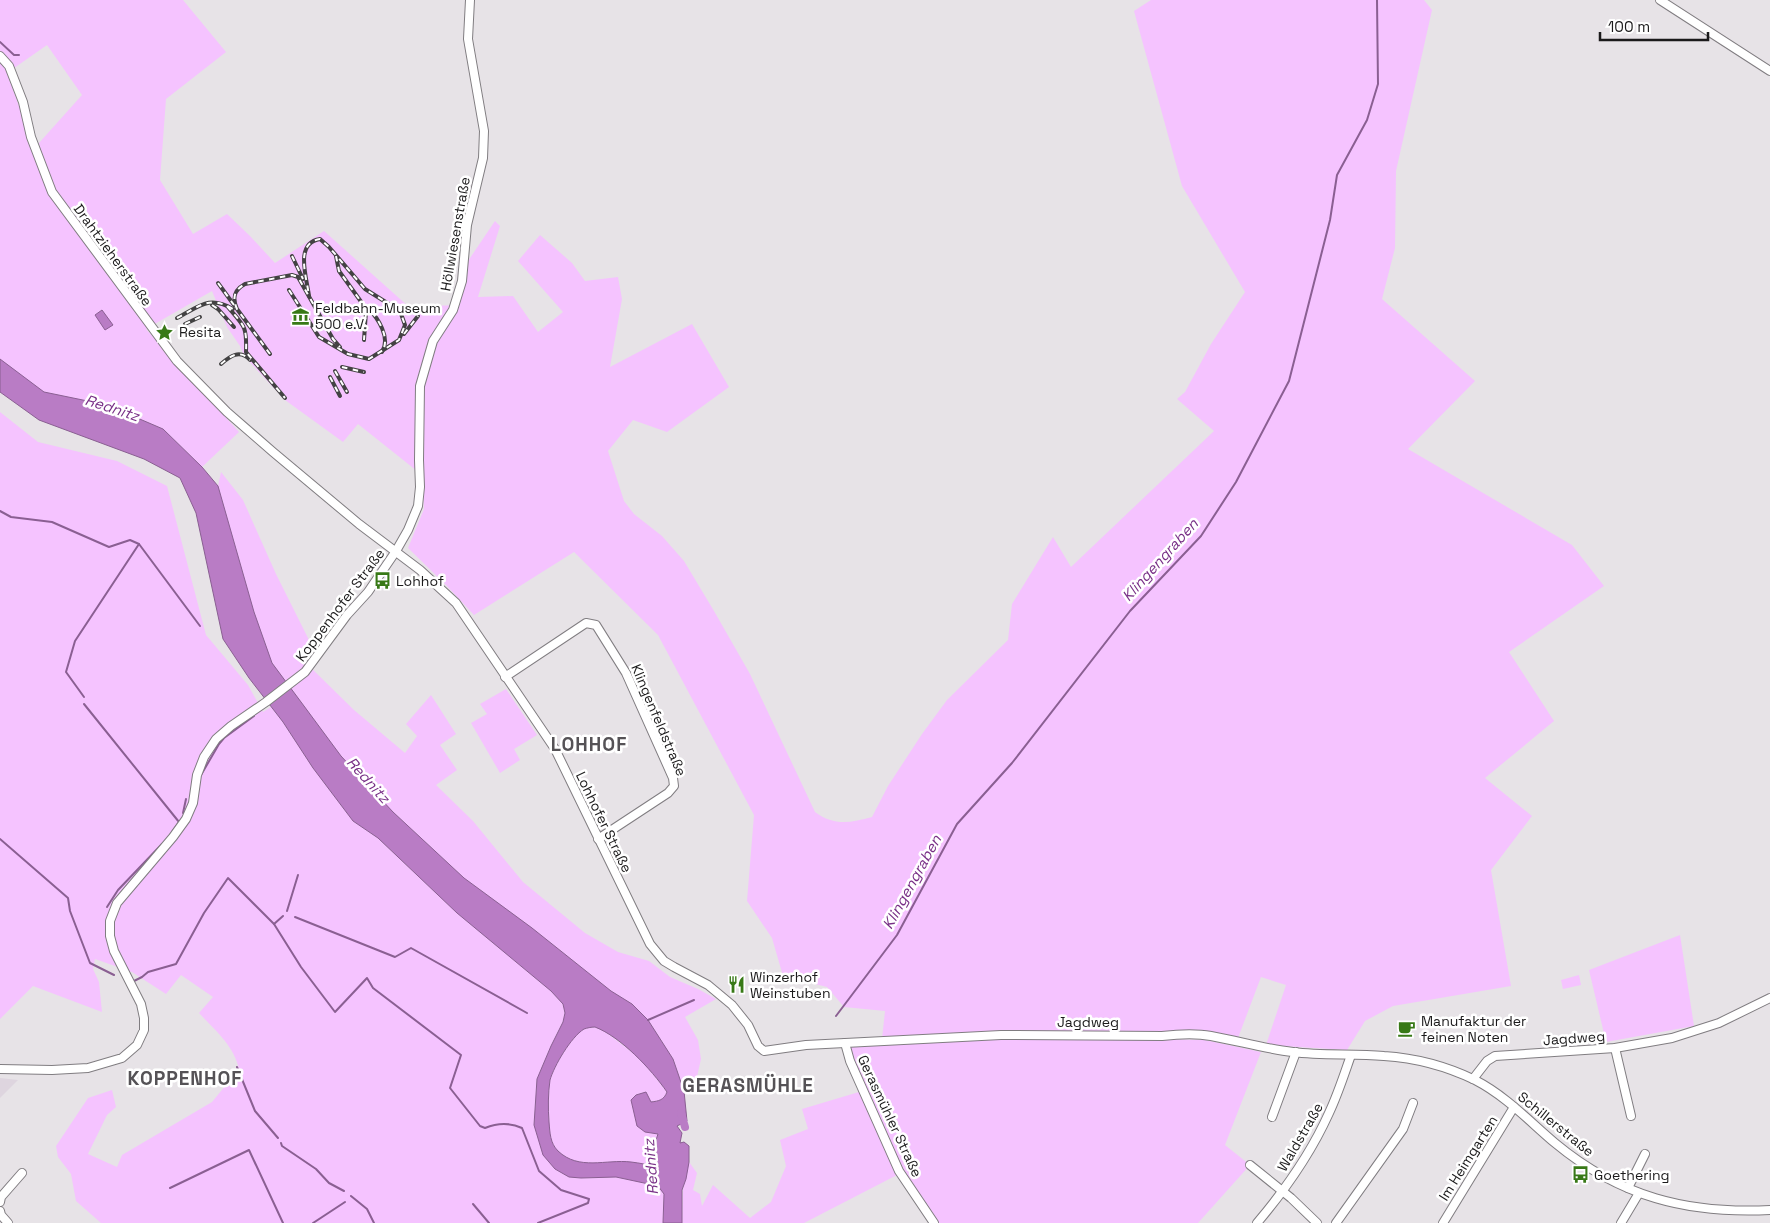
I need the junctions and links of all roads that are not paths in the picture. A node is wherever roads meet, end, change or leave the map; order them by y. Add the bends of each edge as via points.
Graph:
1 (470, 0) edge
2 (1660, 0) edge
3 (0, 56) edge
4 (1770, 71) edge
5 (396, 551) junction
6 (505, 677) junction
7 (598, 838) junction
8 (1770, 998) edge
9 (845, 1043) junction
10 (758, 1046) joint
11 (1615, 1048) junction
12 (1296, 1052) junction
13 (1351, 1055) junction
14 (0, 1069) edge
15 (1473, 1080) junction
16 (1413, 1103) dead end
17 (1514, 1107) junction
18 (1631, 1116) dead end
19 (1272, 1117) dead end
20 (1645, 1154) dead end
21 (1250, 1165) dead end
22 (22, 1173) dead end
23 (1628, 1188) junction
24 (1282, 1192) junction
25 (1639, 1193) junction
26 (0, 1202) edge
27 (0, 1210) edge
28 (1770, 1210) edge
29 (8, 1223) edge
30 (934, 1223) edge
31 (1258, 1223) edge
32 (1318, 1223) edge
33 (1336, 1223) edge
34 (1443, 1223) edge
35 (1621, 1223) edge

1 - 5 street, Höllwiesenstraße via 468,39 484,132 483,158 467,225 462,281 453,310 433,341 420,386 418,506
2 - 4 street
3 - 5 street, Drahtzieherstraße via 9,66 23,102 31,137 52,192 177,361 267,448
5 - 6 street, Lohhofer Straße via 456,604
5 - 14 street, Koppenhofer Straße via 368,592 301,676 216,739 196,775 193,803 186,819 116,903 110,921 110,936 114,952 141,1004 144,1018 144,1030 137,1045 122,1058 88,1068
6 - 7 street, Lohhofer Straße via 555,749
6 - 7 street, Klingenfeldstraße via 586,623 596,625 626,673 674,786
7 - 10 street, Lohhofer Straße via 647,940 656,952 674,967 708,984 732,1004 748,1025
8 - 11 street, Jagdweg via 1719,1024 1695,1032
9 - 10 street, Jagdweg via 764,1050
9 - 12 street, Jagdweg via 1010,1034 1186,1034
9 - 30 street, Gerasmühler Straße via 899,1171
11 - 15 street, Jagdweg via 1495,1056 1487,1061
11 - 18 street
12 - 13 street, Jagdweg
12 - 19 street
13 - 15 street, Jagdweg via 1429,1062
13 - 24 street, Waldstraße via 1321,1129
15 - 17 street, Schillerstraße
16 - 33 street via 1403,1128
17 - 23 street, Schillerstraße via 1574,1158
17 - 34 street, Im Heimgarten
20 - 23 street
21 - 24 street
22 - 26 street
23 - 25 street, Schillerstraße
24 - 31 street, Waldstraße
24 - 32 street
25 - 28 street, Schillerstraße via 1693,1208
25 - 35 street
27 - 29 street

